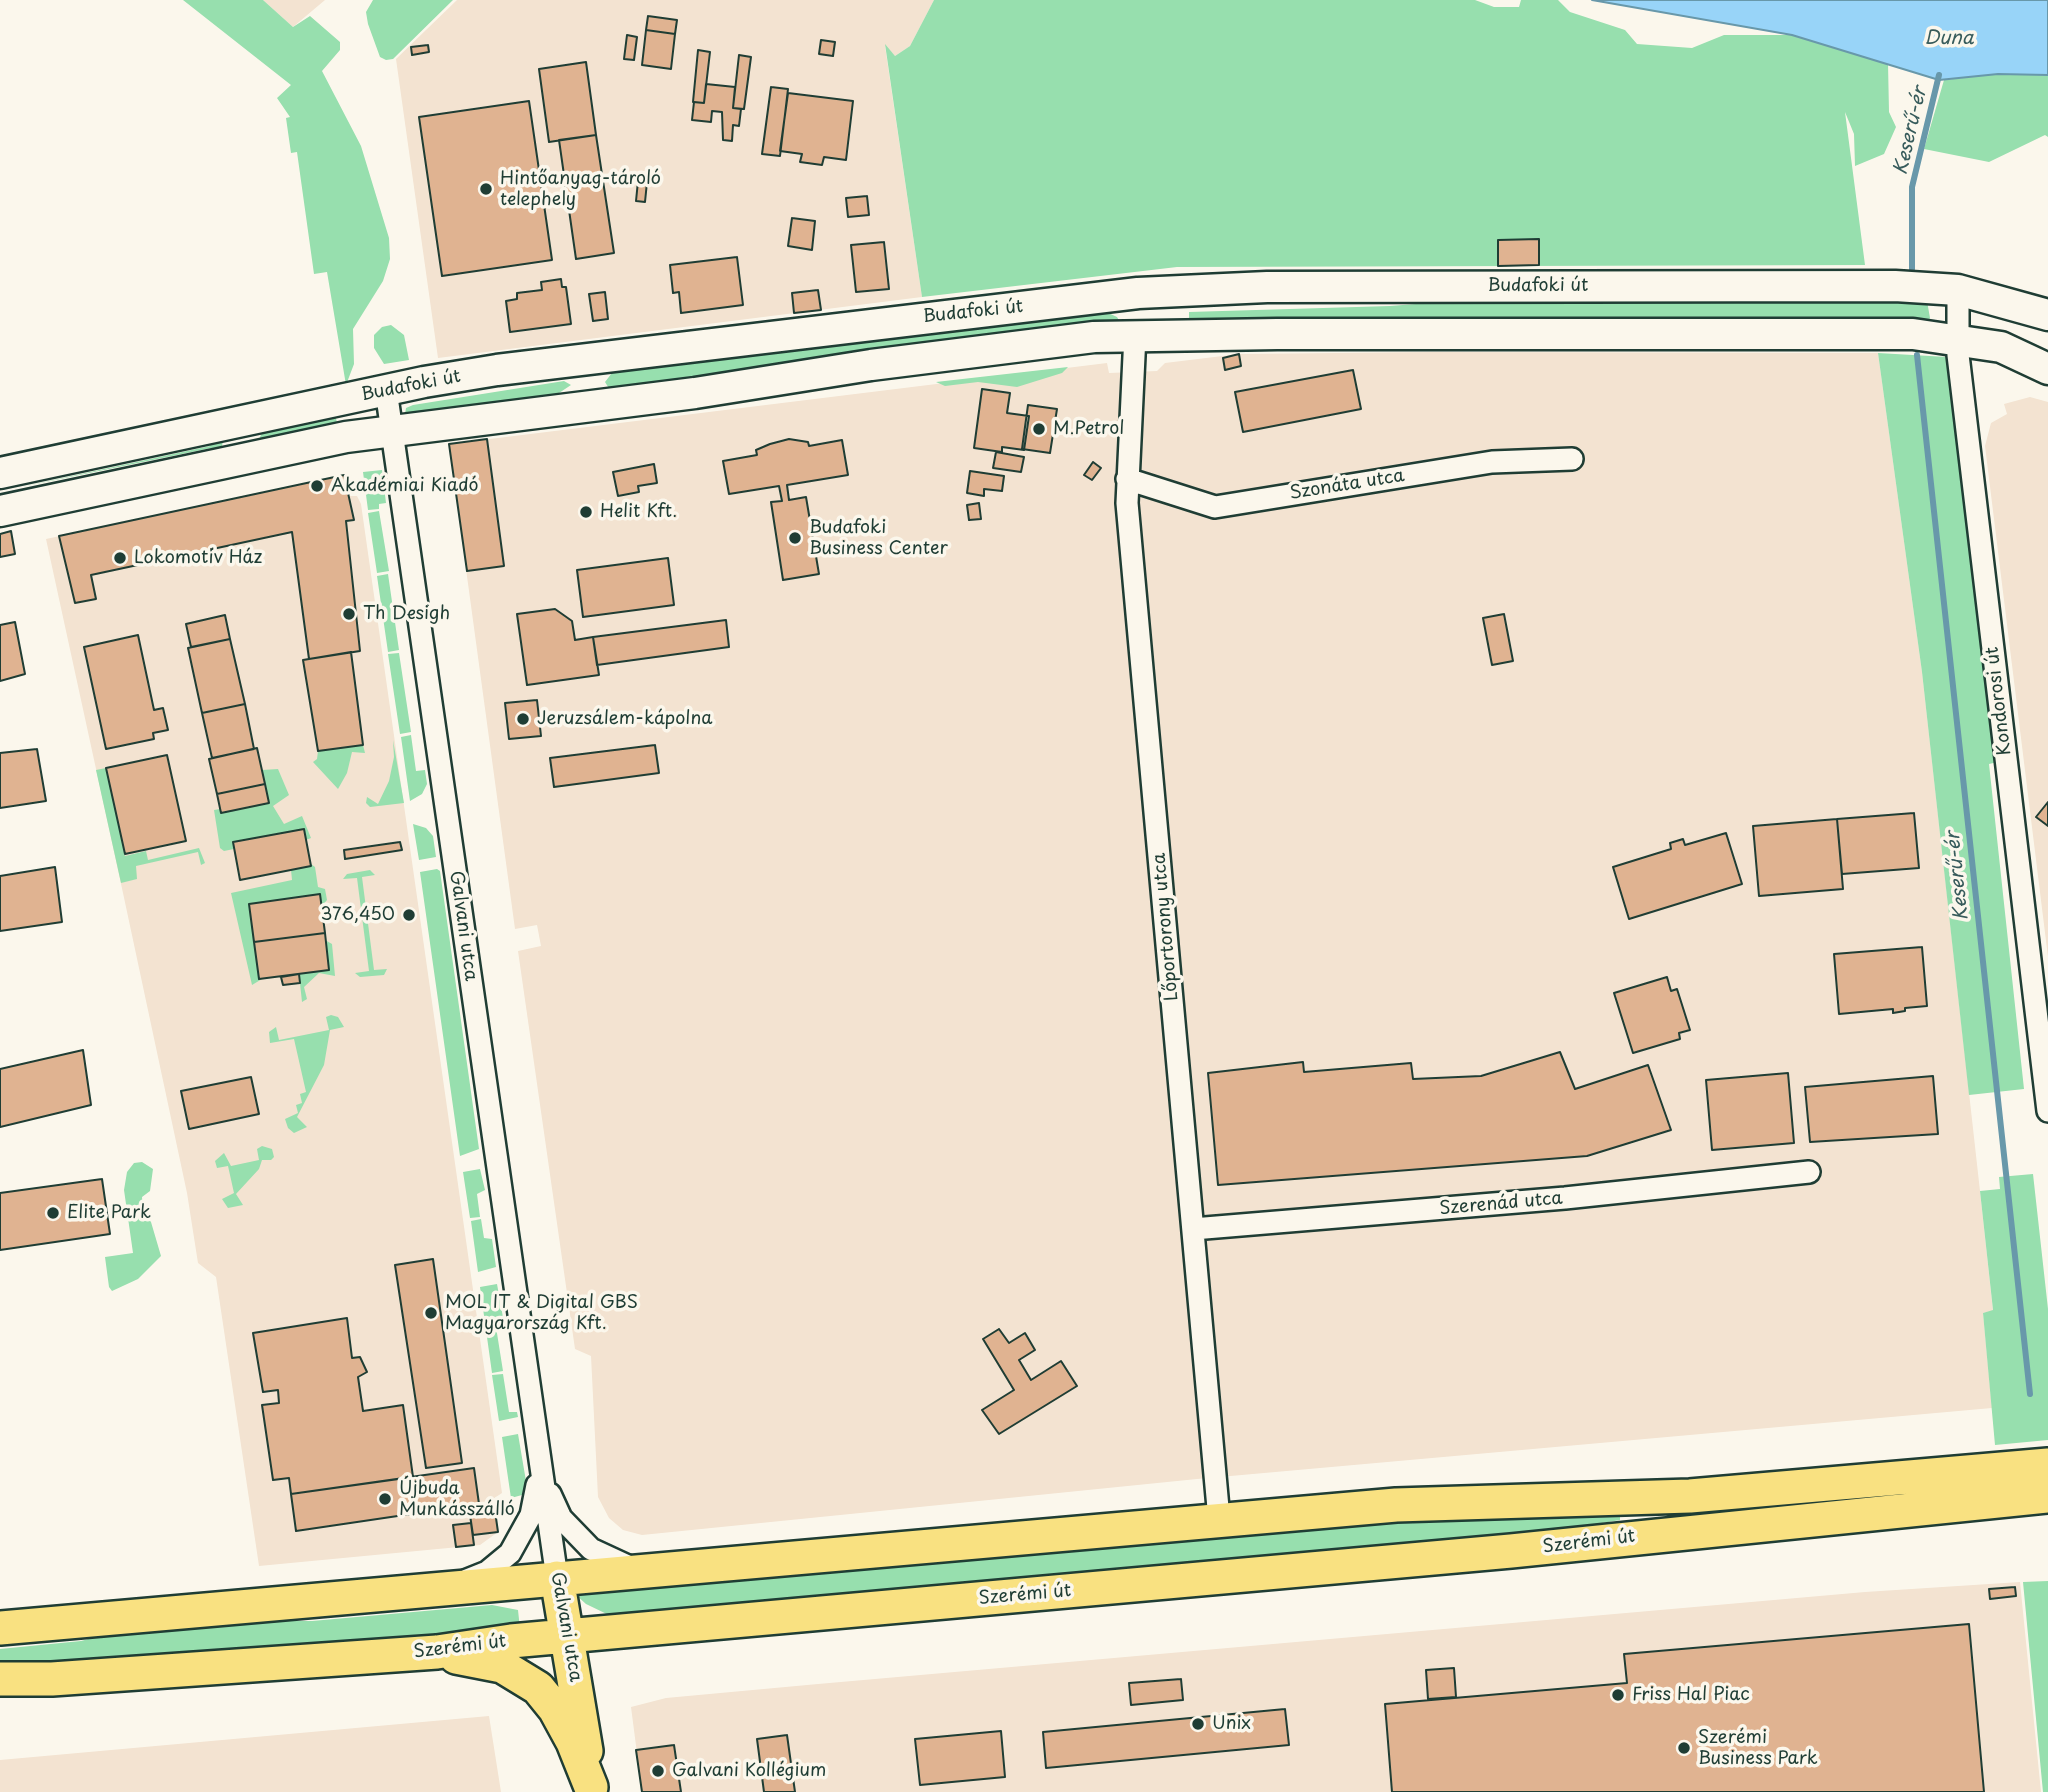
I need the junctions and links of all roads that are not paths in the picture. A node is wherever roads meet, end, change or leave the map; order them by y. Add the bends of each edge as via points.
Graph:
1 (1958, 290) junction
2 (1138, 293) junction
3 (2048, 315) edge
4 (1135, 335) junction
5 (1956, 338) junction
6 (580, 359) junction
7 (2048, 369) edge
8 (386, 390) junction
9 (587, 406) junction
10 (234, 423) junction
11 (392, 430) junction
12 (1572, 458) dead end
13 (241, 459) junction
14 (0, 473) edge
15 (1127, 479) junction
16 (0, 511) edge
17 (2048, 1111) edge
18 (1809, 1172) dead end
19 (1193, 1230) junction
20 (539, 1462) junction
21 (2048, 1465) edge
22 (2048, 1496) edge
23 (1219, 1519) junction
24 (640, 1571) junction
25 (557, 1578) junction
26 (445, 1587) junction
27 (0, 1628) edge
28 (569, 1635) junction
29 (437, 1652) junction
30 (0, 1679) edge
31 (592, 1790) edge

1 - 2 main road, Budafoki út via 1511,286 1267,287
1 - 3 main road, Budafoki út
1 - 5 street, Kondorosi út
2 - 4 main road
2 - 6 main road, Budafoki út
4 - 5 main road via 1837,333
4 - 9 main road via 895,362
4 - 15 street, Lőportorony utca
5 - 7 main road via 2001,347
5 - 17 street, Kondorosi út
6 - 8 main road, Budafoki út
6 - 9 main road
8 - 10 main road, Budafoki út
8 - 11 street, Galvani utca
9 - 11 main road
10 - 13 main road
10 - 14 main road, Budafoki út
11 - 13 main road
11 - 20 street, Galvani utca
12 - 15 street, Szonáta utca via 1493,462 1215,507
13 - 16 main road
15 - 19 street, Lőportorony utca
18 - 19 street, Szerenád utca
19 - 23 street, Lőportorony utca
20 - 24 street, Galvani utca via 551,1498 572,1532 591,1549
20 - 25 street, Galvani utca
20 - 26 street, Galvani utca via 536,1502 510,1553 487,1572
21 - 23 main road via 1690,1496 1451,1502
22 - 28 main road, Szerémi út via 1511,1551
23 - 24 main road
24 - 25 main road
25 - 26 main road
25 - 28 main road, Galvani utca
26 - 27 main road
28 - 29 main road, Szerémi út
28 - 31 main road, Galvani utca
29 - 30 main road, Szerémi út
29 - 31 main road via 502,1666 538,1688 573,1742

